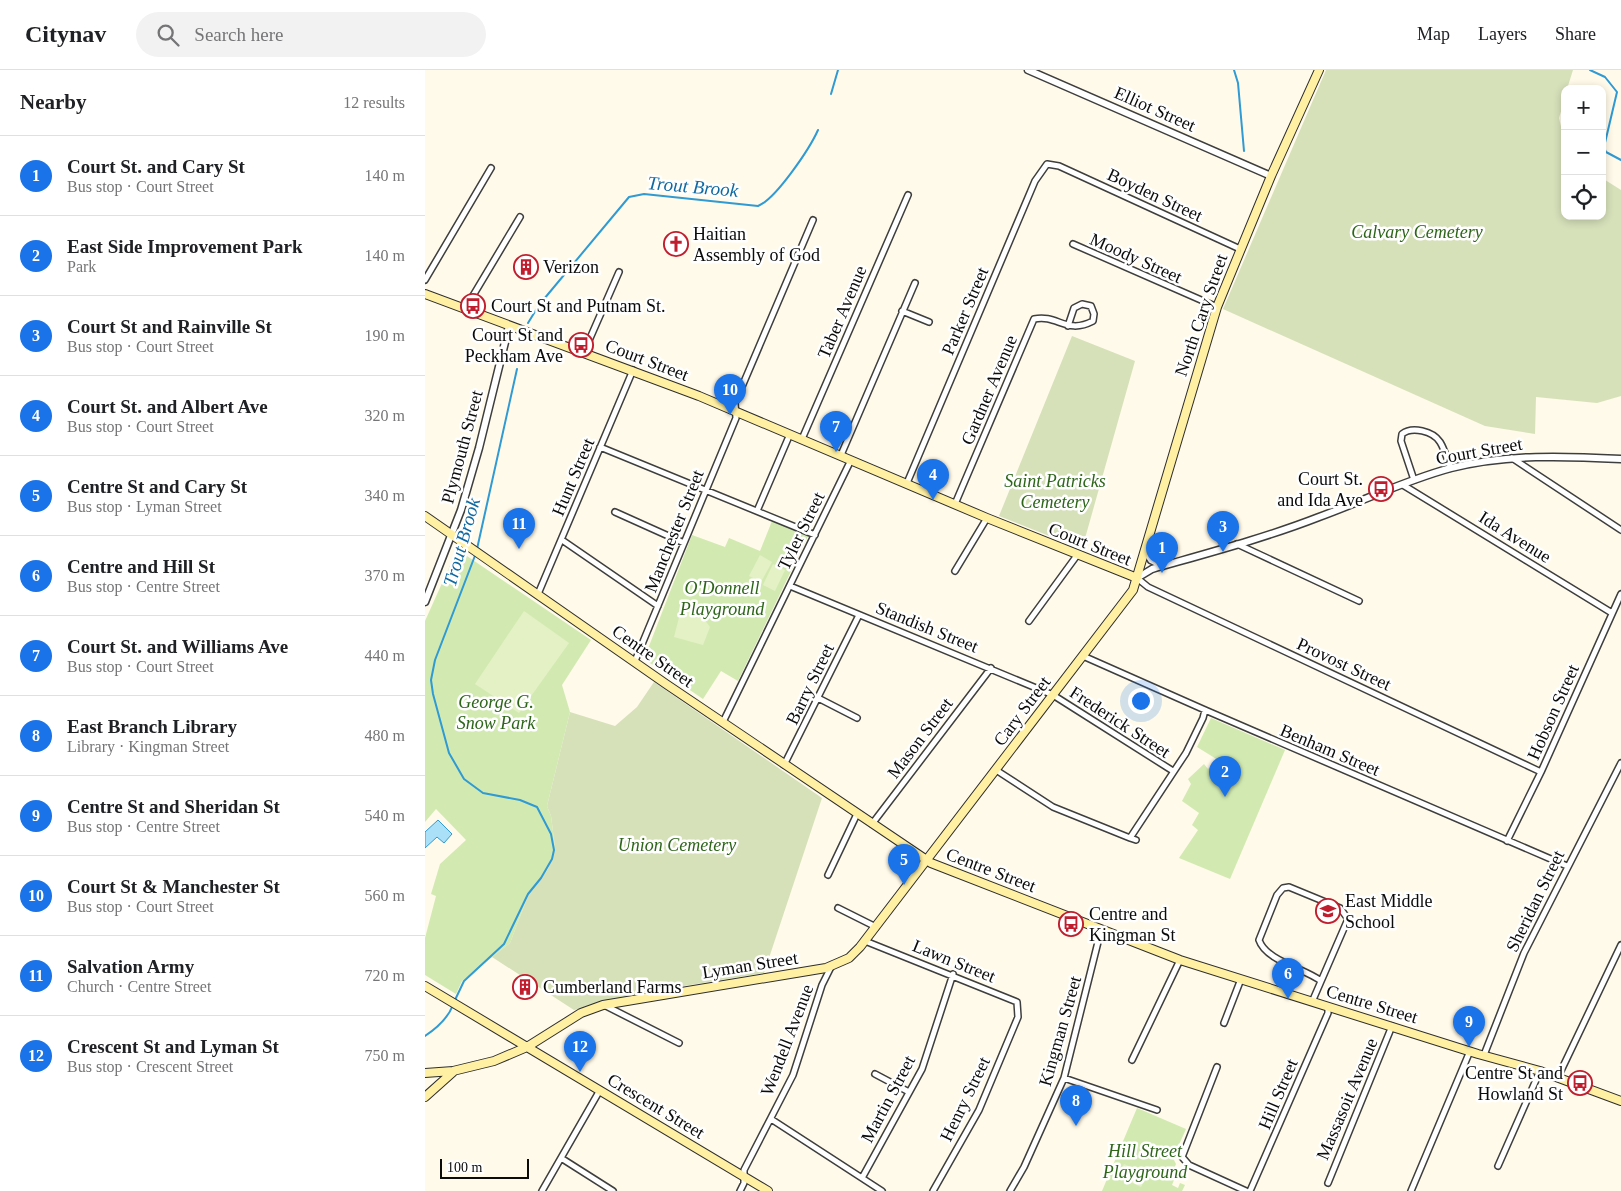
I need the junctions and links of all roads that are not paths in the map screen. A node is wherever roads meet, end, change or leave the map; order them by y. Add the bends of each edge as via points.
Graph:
1 (1028, 70) edge
2 (1319, 70) edge
3 (1059, 166) joint
4 (491, 168) dead end
5 (1271, 176) junction
6 (908, 195) dead end
7 (520, 217) dead end
8 (813, 220) dead end
9 (1073, 244) dead end
10 (1240, 249) junction
11 (619, 272) dead end
12 (425, 280) edge
13 (915, 283) dead end
14 (425, 294) edge
15 (1217, 307) junction
16 (465, 309) junction
17 (903, 311) junction
18 (929, 322) dead end
19 (509, 326) junction
20 (1068, 326) junction
21 (584, 352) junction
22 (633, 370) junction
23 (735, 411) junction
24 (789, 434) junction
25 (802, 439) junction
26 (600, 447) junction
27 (841, 455) junction
28 (1512, 458) junction
29 (1621, 459) edge
30 (851, 460) junction
31 (1451, 468) junction
32 (1414, 480) junction
33 (907, 483) junction
34 (1403, 485) junction
35 (704, 490) junction
36 (955, 504) junction
37 (757, 511) junction
38 (615, 512) dead end
39 (425, 516) edge
40 (987, 518) junction
41 (1621, 530) edge
42 (815, 535) junction
43 (452, 536) junction
44 (562, 540) junction
45 (683, 543) junction
46 (1237, 544) junction
47 (1145, 552) junction
48 (1078, 554) junction
49 (1163, 566) junction
50 (955, 571) dead end
51 (1137, 578) junction
52 (790, 586) junction
53 (538, 594) junction
54 (1621, 594) edge
55 (426, 600) edge
56 (1359, 601) dead end
57 (658, 606) junction
58 (1612, 613) junction
59 (859, 615) junction
60 (1029, 621) dead end
61 (1083, 656) junction
62 (635, 660) junction
63 (991, 668) junction
64 (1053, 695) junction
65 (818, 698) junction
66 (1205, 710) junction
67 (857, 718) dead end
68 (723, 722) junction
69 (1621, 763) edge
70 (785, 765) junction
71 (996, 770) junction
72 (1173, 771) junction
73 (1541, 772) junction
74 (857, 814) junction
75 (871, 824) junction
76 (1507, 841) junction
77 (927, 860) junction
78 (1567, 866) junction
79 (828, 876) dead end
80 (838, 908) dead end
81 (876, 927) junction
82 (1101, 930) junction
83 (865, 941) junction
84 (1621, 945) edge
85 (1181, 960) junction
86 (831, 966) junction
87 (953, 974) junction
88 (1241, 979) junction
89 (1321, 981) junction
90 (426, 987) edge
91 (1312, 1002) junction
92 (603, 1005) junction
93 (1328, 1007) junction
94 (1018, 1017) joint
95 (1224, 1023) dead end
96 (1392, 1026) junction
97 (679, 1043) dead end
98 (527, 1047) junction
99 (1470, 1051) junction
100 (1484, 1055) junction
101 (1132, 1060) dead end
102 (1217, 1067) dead end
103 (1540, 1070) junction
104 (453, 1071) junction
105 (425, 1073) edge
106 (875, 1074) dead end
107 (1557, 1077) junction
108 (1063, 1078) junction
109 (599, 1090) junction
110 (909, 1092) junction
111 (425, 1097) edge
112 (1621, 1101) edge
113 (1157, 1110) dead end
114 (771, 1119) junction
115 (561, 1158) junction
116 (1498, 1166) dead end
117 (744, 1176) junction
118 (862, 1178) junction
119 (1328, 1183) dead end
120 (542, 1191) edge
121 (613, 1191) edge
122 (740, 1191) edge
123 (768, 1191) edge
124 (882, 1191) edge
125 (933, 1191) edge
126 (1010, 1191) edge
127 (1246, 1191) edge
128 (1250, 1191) edge
129 (1411, 1191) edge

1 - 5 street, Elliot Street
2 - 5 main road, North Cary Street
3 - 10 street, Boyden Street
3 - 33 street, Parker Street via 1047,164 1035,181
4 - 12 street
5 - 10 main road, North Cary Street
6 - 25 street, Taber Avenue
7 - 16 street
8 - 23 street, Manchester Street via 735,403
9 - 15 street, Moody Street
10 - 15 main road, North Cary Street
11 - 21 street
13 - 17 street
14 - 16 main road, Court Street
15 - 47 main road, North Cary Street
16 - 19 main road, Court Street
17 - 18 street
17 - 27 street
19 - 21 main road, Court Street
19 - 43 street, Plymouth Street via 479,448
20 - 20 street via 1082,327 1093,321 1091,306 1082,304 1075,308
20 - 36 street, Gardner Avenue via 1041,317 1034,319
21 - 22 main road, Court Street
22 - 23 main road, Court Street
22 - 26 street, Hunt Street
23 - 24 main road, Court Street
23 - 35 street, Manchester Street via 736,418
24 - 25 main road, Court Street
24 - 37 street
25 - 27 main road, Court Street
26 - 35 street
26 - 44 street, Hunt Street
27 - 30 main road, Court Street
28 - 29 street, Court Street
28 - 31 street, Court Street
28 - 41 street
30 - 33 main road, Court Street
30 - 42 street, Tyler Street
31 - 32 street, Court Street
31 - 32 street via 1439,440 1415,428 1408,429 1402,434 1401,441
32 - 34 street, Court Street
33 - 36 main road, Court Street
34 - 46 street, Court Street
34 - 58 street, Ida Avenue
35 - 37 street
35 - 45 street, Manchester Street
36 - 40 main road, Court Street
37 - 42 street
38 - 45 street
39 - 43 main road, Centre Street
40 - 48 main road, Court Street
40 - 50 street
42 - 52 street, Tyler Street
43 - 53 main road, Centre Street
43 - 55 street, Plymouth Street
44 - 53 street, Hunt Street
44 - 57 street
45 - 57 street, Manchester Street
46 - 49 street, Court Street
46 - 56 street
47 - 49 street via 1151,560
47 - 51 main road, North Cary Street
48 - 51 main road, Court Street
48 - 60 street
49 - 51 street, Court Street
51 - 61 main road, Cary Street via 1129,595
51 - 73 street, Provost Street via 1148,587
52 - 59 street, Standish Street
52 - 68 street, Tyler Street
53 - 62 main road, Centre Street
54 - 58 street, Hobson Street
57 - 62 street, Manchester Street
58 - 73 street, Hobson Street
59 - 63 street, Standish Street
59 - 65 street, Barry Street
61 - 64 main road, Cary Street
61 - 66 street, Benham Street
62 - 68 main road, Centre Street
63 - 64 street, Standish Street
63 - 75 street, Mason Street
64 - 71 main road, Cary Street
64 - 72 street, Frederick Street
65 - 67 street
65 - 70 street, Barry Street
66 - 72 street
66 - 76 street, Benham Street
68 - 70 main road, Centre Street
69 - 78 street, Sheridan Street
70 - 74 main road, Centre Street
71 - 72 street via 1053,807 1133,839
71 - 77 main road, Cary Street
73 - 76 street, Hobson Street
74 - 75 main road, Centre Street
74 - 79 street
75 - 77 main road, Centre Street
76 - 78 street, Benham Street
77 - 81 main road, Lyman Street
77 - 82 main road, Centre Street
78 - 100 street, Sheridan Street via 1524,953
80 - 81 street
81 - 83 main road, Lyman Street
82 - 85 main road, Centre Street
82 - 108 street, Kingman Street
83 - 86 main road, Lyman Street via 849,958
83 - 87 street, Lawn Street
84 - 107 street
85 - 88 main road, Centre Street
85 - 101 street
86 - 92 main road, Lyman Street
86 - 114 street, Wendell Avenue via 793,1075
87 - 94 street, Lawn Street via 1017,1002
87 - 110 street, Martin Street via 922,1069
88 - 91 main road, Centre Street
88 - 95 street
89 - 89 street via 1348,919 1347,914 1332,904 1289,887 1283,888 1277,895 1259,940 1262,949
89 - 91 street
90 - 98 main road, Crescent Street
91 - 93 main road, Centre Street
92 - 97 street
92 - 98 main road, Lyman Street via 581,1013
93 - 96 main road, Centre Street
93 - 128 street, Hill Street
94 - 125 street, Henry Street via 979,1110
96 - 99 main road, Centre Street
96 - 119 street, Massasoit Avenue
98 - 104 main road, Lyman Street via 494,1061
98 - 109 main road, Crescent Street
99 - 100 main road, Centre Street
99 - 129 street
100 - 103 main road, Centre Street
102 - 127 street via 1182,1157 1189,1165
103 - 107 main road, Centre Street
103 - 116 street
104 - 105 main road, Lyman Street
104 - 111 main road
106 - 110 street
107 - 112 main road, Centre Street via 1604,1098
108 - 113 street
108 - 126 street, Kingman Street
109 - 115 street
109 - 117 main road, Crescent Street
110 - 118 street, Martin Street
114 - 117 street, Wendell Avenue via 744,1170
114 - 118 street
115 - 120 street
115 - 121 street
117 - 122 street, Wendell Avenue
117 - 123 main road, Crescent Street
118 - 124 street

